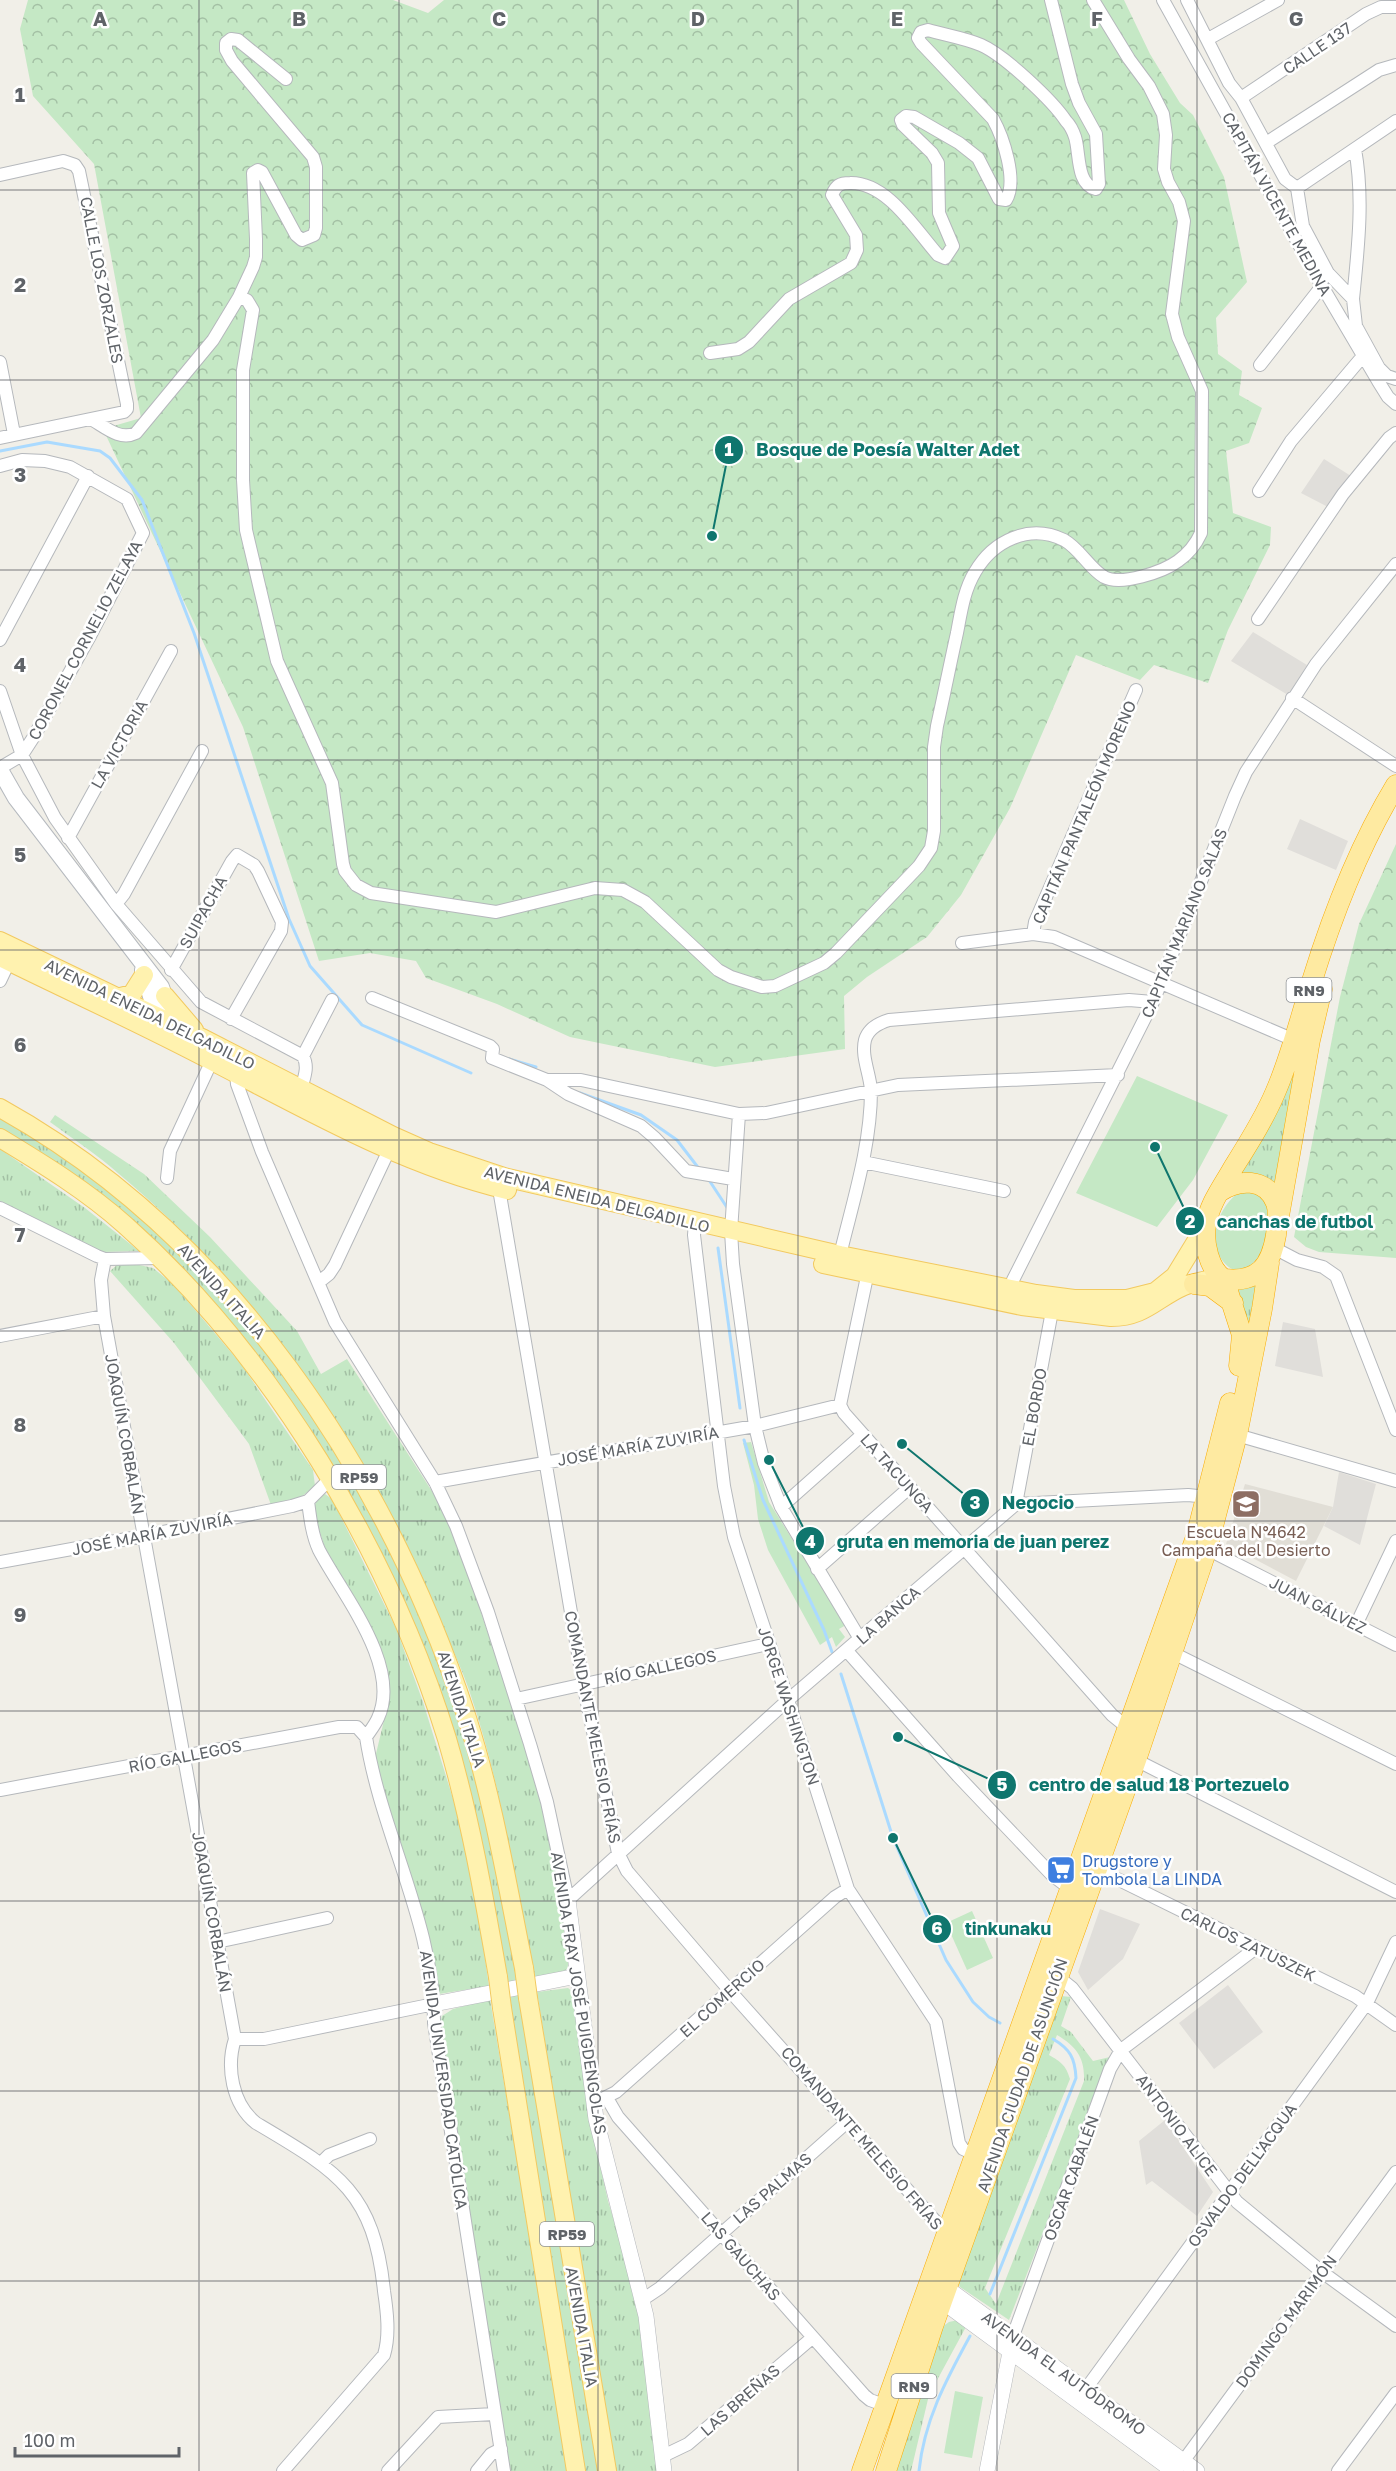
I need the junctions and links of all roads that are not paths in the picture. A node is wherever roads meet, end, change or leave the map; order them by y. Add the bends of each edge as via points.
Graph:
1 (1051, 0) edge
2 (1092, 0) edge
3 (1163, 0) edge
4 (1186, 0) edge
5 (1278, 0) edge
6 (1396, 7) edge
7 (1208, 39) junction
8 (1396, 65) edge
9 (286, 79) dead end
10 (1241, 98) junction
11 (1396, 121) edge
12 (1266, 143) junction
13 (1355, 149) junction
14 (0, 175) edge
15 (1297, 188) junction
16 (1322, 286) junction
17 (239, 297) junction
18 (1353, 299) junction
19 (710, 353) dead end
20 (1363, 356) junction
21 (0, 362) edge
22 (1260, 365) dead end
23 (1396, 379) edge
24 (1396, 404) edge
25 (91, 419) junction
26 (1396, 433) edge
27 (14, 434) junction
28 (0, 438) edge
29 (2, 469) edge
30 (88, 476) junction
31 (1259, 490) dead end
32 (1396, 564) edge
33 (1258, 619) dead end
34 (0, 640) edge
35 (171, 651) dead end
36 (1136, 690) dead end
37 (0, 691) edge
38 (1292, 698) junction
39 (202, 751) dead end
40 (22, 755) junction
41 (1396, 766) edge
42 (0, 769) edge
43 (1396, 785) edge
44 (1396, 809) edge
45 (68, 838) junction
46 (116, 904) junction
47 (1033, 934) junction
48 (0, 941) edge
49 (962, 943) dead end
50 (5, 959) edge
51 (143, 969) junction
52 (171, 970) junction
53 (0, 981) edge
54 (1161, 983) junction
55 (165, 996) junction
56 (117, 998) junction
57 (372, 998) dead end
58 (332, 1000) dead end
59 (1154, 1002) junction
60 (231, 1019) junction
61 (156, 1024) junction
62 (1294, 1040) junction
63 (211, 1048) junction
64 (303, 1056) junction
65 (236, 1073) junction
66 (1118, 1075) junction
67 (547, 1080) junction
68 (301, 1089) junction
69 (871, 1090) junction
70 (0, 1108) edge
71 (739, 1114) junction
72 (0, 1138) edge
73 (389, 1150) junction
74 (863, 1162) junction
75 (167, 1178) dead end
76 (734, 1179) junction
77 (499, 1182) junction
78 (1004, 1191) dead end
79 (1219, 1192) junction
80 (0, 1208) edge
81 (1278, 1219) junction
82 (1205, 1227) junction
83 (694, 1229) junction
84 (732, 1237) junction
85 (840, 1255) junction
86 (1271, 1256) junction
87 (159, 1258) junction
88 (105, 1259) junction
89 (869, 1267) junction
90 (1222, 1278) junction
91 (319, 1282) junction
92 (1194, 1284) junction
93 (1008, 1296) junction
94 (1233, 1303) junction
95 (1052, 1311) junction
96 (104, 1316) junction
97 (0, 1336) edge
98 (840, 1406) junction
99 (755, 1426) junction
100 (1396, 1430) edge
101 (717, 1433) junction
102 (862, 1435) junction
103 (1237, 1435) junction
104 (546, 1462) junction
105 (330, 1479) junction
106 (1396, 1481) edge
107 (435, 1482) junction
108 (909, 1488) junction
109 (1207, 1497) junction
110 (308, 1501) junction
111 (1016, 1504) junction
112 (781, 1507) junction
113 (143, 1536) junction
114 (1396, 1541) edge
115 (965, 1549) junction
116 (1207, 1549) junction
117 (0, 1562) edge
118 (817, 1569) junction
119 (1356, 1625) junction
120 (860, 1640) junction
121 (768, 1644) junction
122 (1396, 1645) edge
123 (847, 1651) junction
124 (1173, 1653) junction
125 (583, 1683) junction
126 (516, 1699) junction
127 (788, 1700) junction
128 (1128, 1728) junction
129 (366, 1737) junction
130 (183, 1756) junction
131 (1136, 1760) junction
132 (1396, 1764) edge
133 (0, 1790) edge
134 (618, 1853) junction
135 (1097, 1869) junction
136 (1069, 1888) junction
137 (848, 1889) junction
138 (1396, 1892) edge
139 (568, 1900) junction
140 (327, 1918) dead end
141 (217, 1942) junction
142 (1396, 1942) edge
143 (1256, 1947) junction
144 (577, 1976) junction
145 (1057, 1976) junction
146 (730, 1991) junction
147 (1366, 2003) junction
148 (434, 2004) junction
149 (1396, 2025) edge
150 (235, 2039) junction
151 (1121, 2050) junction
152 (601, 2100) junction
153 (846, 2123) junction
154 (370, 2139) dead end
155 (974, 2154) junction
156 (321, 2163) junction
157 (1396, 2172) edge
158 (1229, 2194) junction
159 (720, 2233) junction
160 (946, 2233) junction
161 (1322, 2272) junction
162 (938, 2295) junction
163 (642, 2300) junction
164 (1396, 2326) edge
165 (812, 2338) junction
166 (1012, 2343) junction
167 (1396, 2392) edge
168 (1082, 2395) junction
169 (884, 2405) junction
170 (494, 2414) junction
171 (501, 2449) junction
172 (664, 2463) edge
173 (1178, 2468) edge
174 (283, 2471) edge
175 (388, 2471) edge
176 (477, 2471) edge
177 (504, 2471) edge
178 (576, 2471) edge
179 (607, 2471) edge
180 (862, 2471) edge
181 (886, 2471) edge
182 (987, 2471) edge
183 (1197, 2471) edge
184 (1338, 2471) edge

1 - 19 street via 1072,84 1096,134 1096,189 1090,188 1084,179 1075,135 1067,121 1002,57 981,45 928,30 921,32 921,43 993,119 1001,133 1011,185 1006,200 999,199 978,158 914,117 906,116 903,124 938,163 939,213 953,246 949,254 945,258 938,255 887,196 875,188 841,183 832,195 856,235 857,250 851,263 781,305 749,342 738,349
2 - 17 street via 1157,98 1163,114 1164,169 1184,221 1172,314 1202,391 1201,533 1177,562 1145,576 1120,579 1105,577 1064,540 1048,535 1011,537 984,558 966,591 937,726 931,848 919,866 836,953 824,963 775,986 751,985 718,970 645,902 623,890 595,888 496,912 371,893 349,878 342,864 332,783 277,661 246,530 243,370 253,309 248,300
3 - 16 street, CAPITÁN VICENTE MEDINA
4 - 7 street, CAPITÁN VICENTE MEDINA
5 - 7 street
6 - 10 street, CALLE 137 via 1381,7 1366,14
7 - 10 street, CAPITÁN VICENTE MEDINA via 1229,83
8 - 12 street via 1380,70
9 - 17 street via 238,40 226,43 228,55 309,150 316,167 316,228 314,235 302,240 262,172 253,173 256,257
10 - 12 street, CAPITÁN VICENTE MEDINA
11 - 13 street
12 - 15 street, CAPITÁN VICENTE MEDINA via 1285,179
13 - 15 street
13 - 18 street via 1359,241
14 - 25 street, CALLE LOS ZORZALES via 63,161 75,165 81,176 127,409
15 - 18 street, CAPITÁN VICENTE MEDINA via 1303,226 1328,273
16 - 20 street, CAPITÁN VICENTE MEDINA
16 - 22 street
17 - 25 street via 208,346 136,433 121,436
18 - 23 street, CAPITÁN VICENTE MEDINA via 1356,327 1379,368
20 - 24 street, CAPITÁN VICENTE MEDINA
20 - 31 street via 1291,441
21 - 27 street
25 - 27 street
26 - 33 street via 1346,490
27 - 28 street
29 - 30 street via 22,460 45,461
30 - 34 street
30 - 40 street, CORONEL CORNELIO ZELAYA via 127,499 143,533
32 - 38 street, CAPITÁN MARIANO SALAS
35 - 45 street, LA VICTORIA
36 - 47 street, CAPITÁN PANTALEÓN MORENO
37 - 40 street
38 - 41 street
38 - 54 street, CAPITÁN MARIANO SALAS via 1239,785
39 - 46 street
40 - 42 street, CORONEL CORNELIO ZELAYA
40 - 45 street
42 - 51 main road via 16,798
43 - 62 highway, RN9 via 1350,875 1324,940
44 - 81 highway, RN9 via 1364,872 1319,998
45 - 46 street
46 - 52 street
47 - 49 street
47 - 54 street via 1054,937
48 - 56 main road, AVENIDA ENEIDA DELGADILLO
50 - 53 street
50 - 61 main road, AVENIDA ENEIDA DELGADILLO
51 - 55 main road
51 - 56 main road via 132,994
51 - 61 main road
52 - 60 street via 201,1002
52 - 60 street, SUIPACHA via 237,855 254,865 282,922 281,931
54 - 59 street, CAPITÁN MARIANO SALAS
54 - 62 street
55 - 61 main road
55 - 63 main road
56 - 61 main road, AVENIDA ENEIDA DELGADILLO
57 - 67 street via 490,1046 492,1058
58 - 64 street
59 - 66 street, CAPITÁN MARIANO SALAS
59 - 69 street via 1129,1000 889,1020 874,1028 865,1040
60 - 64 street
61 - 63 main road, AVENIDA ENEIDA DELGADILLO
62 - 79 highway, RN9 via 1275,1094
63 - 65 main road, AVENIDA ENEIDA DELGADILLO
63 - 68 main road, AVENIDA ENEIDA DELGADILLO
63 - 75 street via 170,1152
64 - 68 street via 306,1071
65 - 73 main road, AVENIDA ENEIDA DELGADILLO
65 - 91 street, AVENIDA FRAY JOSÉ PUIGDENGOLAS via 262,1152
66 - 69 street via 898,1085
66 - 93 street, CAPITÁN MARIANO SALAS
67 - 71 street via 581,1080
67 - 76 street via 568,1094 641,1126 686,1171
68 - 77 main road, AVENIDA ENEIDA DELGADILLO
69 - 71 street via 766,1113
69 - 74 street
70 - 179 main road, AVENIDA ITALIA / RP59, bridge via 106,1178 155,1219 235,1302 280,1358 349,1460 402,1556 435,1629 479,1759 524,1968
71 - 76 street
72 - 87 main road, AVENIDA ITALIA / RP59 via 101,1205
73 - 77 main road, AVENIDA ENEIDA DELGADILLO via 441,1171
73 - 91 street via 335,1265
74 - 78 street
74 - 85 street
76 - 84 street
77 - 83 main road, AVENIDA ENEIDA DELGADILLO
77 - 104 street, COMANDANTE MELESIO FRÍAS
79 - 81 highway, RN9 via 1240,1181 1258,1184 1271,1195
79 - 82 highway, RN9
80 - 88 street
81 - 86 highway, RN9
82 - 90 highway, RN9 via 1209,1257
82 - 93 main road, AVENIDA ENEIDA DELGADILLO via 1175,1276 1165,1286 1142,1297 1107,1301
83 - 84 main road, AVENIDA ENEIDA DELGADILLO
83 - 101 street, JORGE WASHINGTON
84 - 85 main road, AVENIDA ENEIDA DELGADILLO
84 - 89 main road, AVENIDA ENEIDA DELGADILLO
84 - 99 street
85 - 89 main road, AVENIDA ENEIDA DELGADILLO
86 - 90 highway via 1258,1274
86 - 100 street via 1323,1267 1336,1276
86 - 103 highway, AVENIDA CIUDAD DE ASUNCIÓN / RN9
87 - 88 street
87 - 105 main road, AVENIDA ITALIA / RP59 via 254,1366
88 - 96 street, JOAQUÍN CORBALÁN via 101,1280
89 - 93 main road, AVENIDA ENEIDA DELGADILLO
89 - 98 street
90 - 92 main road, AVENIDA ENEIDA DELGADILLO
90 - 94 highway, RN9
91 - 107 street, AVENIDA FRAY JOSÉ PUIGDENGOLAS via 335,1322
92 - 94 highway via 1210,1286
92 - 95 main road, AVENIDA ENEIDA DELGADILLO via 1132,1315 1111,1317
93 - 95 main road, AVENIDA ENEIDA DELGADILLO
94 - 109 highway, AVENIDA CIUDAD DE ASUNCIÓN / RN9 via 1242,1335 1240,1358
95 - 111 street, EL BORDO
96 - 97 street
96 - 113 street, JOAQUÍN CORBALÁN
98 - 99 street, JOSÉ MARÍA ZUVIRÍA
98 - 102 street, LA TACUNGA
99 - 101 street, JOSÉ MARÍA ZUVIRÍA
99 - 112 street
101 - 104 street, JOSÉ MARÍA ZUVIRÍA
101 - 121 street, JORGE WASHINGTON via 730,1524
102 - 108 street, LA TACUNGA
102 - 112 street
103 - 106 street
103 - 116 highway, AVENIDA CIUDAD DE ASUNCIÓN / RN9
104 - 107 street, JOSÉ MARÍA ZUVIRÍA
104 - 125 street, COMANDANTE MELESIO FRÍAS
105 - 110 street
105 - 178 main road, AVENIDA ITALIA / RP59, bridge via 399,1614 447,1739 481,1878
107 - 126 street, AVENIDA FRAY JOSÉ PUIGDENGOLAS via 460,1537
108 - 115 street, LA TACUNGA
108 - 118 street
109 - 111 street
109 - 128 highway, AVENIDA CIUDAD DE ASUNCIÓN / RN9
110 - 113 street, JOSÉ MARÍA ZUVIRÍA
110 - 129 street via 319,1550 375,1649 380,1667 384,1690 379,1718
111 - 115 street, LA BANCA
112 - 118 street
113 - 117 street, JOSÉ MARÍA ZUVIRÍA
113 - 130 street, JOAQUÍN CORBALÁN
114 - 119 street
115 - 120 street, LA BANCA
115 - 128 street, LA TACUNGA
116 - 119 street, JUAN GÁLVEZ
116 - 124 highway, AVENIDA CIUDAD DE ASUNCIÓN / RN9
118 - 120 street
119 - 122 street, JUAN GÁLVEZ
120 - 123 street, LA BANCA
121 - 125 street, RÍO GALLEGOS
121 - 127 street, JORGE WASHINGTON
123 - 127 street, LA BANCA
123 - 136 street via 957,1776
124 - 131 highway, AVENIDA CIUDAD DE ASUNCIÓN / RN9
124 - 132 street
125 - 126 street, RÍO GALLEGOS
125 - 134 street, COMANDANTE MELESIO FRÍAS
126 - 139 street, AVENIDA FRAY JOSÉ PUIGDENGOLAS via 547,1802
127 - 134 street, LA BANCA
127 - 137 street, JORGE WASHINGTON
128 - 136 highway, AVENIDA CIUDAD DE ASUNCIÓN / RN9
129 - 130 street, RÍO GALLEGOS via 357,1727 339,1727
129 - 148 street, AVENIDA UNIVERSIDAD CATÓLICA via 373,1774 422,1938
130 - 133 street, RÍO GALLEGOS
130 - 141 street, JOAQUÍN CORBALÁN
131 - 135 highway, AVENIDA CIUDAD DE ASUNCIÓN / RN9
131 - 138 street
134 - 139 street, LA BANCA
134 - 146 street, COMANDANTE MELESIO FRÍAS via 627,1871
135 - 143 street, CARLOS ZATUSZEK
135 - 145 highway, AVENIDA CIUDAD DE ASUNCIÓN / RN9
136 - 155 highway, AVENIDA CIUDAD DE ASUNCIÓN / RN9
137 - 146 street, EL COMERCIO
137 - 155 street, JORGE WASHINGTON via 936,2022 959,2143
139 - 144 street, AVENIDA FRAY JOSÉ PUIGDENGOLAS
140 - 141 street
141 - 150 street, JOAQUÍN CORBALÁN
142 - 147 street, OSVALDO DELL'ACQUA
143 - 147 street, CARLOS ZATUSZEK
143 - 151 street, OSCAR CABALÉN
144 - 148 street
144 - 152 street, AVENIDA FRAY JOSÉ PUIGDENGOLAS
145 - 151 street, ANTONIO ALICE
145 - 162 highway, AVENIDA CIUDAD DE ASUNCIÓN / RN9
146 - 152 street, EL COMERCIO
146 - 153 street, COMANDANTE MELESIO FRÍAS
147 - 149 street, CARLOS ZATUSZEK
147 - 158 street, OSVALDO DELL'ACQUA
148 - 150 street via 264,2039
148 - 170 street, AVENIDA UNIVERSIDAD CATÓLICA
150 - 156 street, JOAQUÍN CORBALÁN via 230,2063 237,2098 248,2117
151 - 158 street, ANTONIO ALICE
151 - 166 street, OSCAR CABALÉN via 1110,2069
152 - 159 street, LAS GAUCHAS
152 - 163 street, AVENIDA FRAY JOSÉ PUIGDENGOLAS via 600,2137
153 - 159 street, LAS PALMAS
153 - 160 street, COMANDANTE MELESIO FRÍAS
154 - 156 street via 329,2155
155 - 160 highway, AVENIDA CIUDAD DE ASUNCIÓN / RN9
156 - 174 street, JOAQUÍN CORBALÁN via 359,2203 375,2235 384,2285 387,2345 380,2361
157 - 161 street, DOMINGO MARIMÓN
158 - 161 street, ANTONIO ALICE
158 - 168 street, OSVALDO DELL'ACQUA
159 - 163 street, LAS PALMAS
159 - 165 street, LAS GAUCHAS
160 - 162 highway, AVENIDA CIUDAD DE ASUNCIÓN / RN9 via 931,2276
161 - 164 street, ANTONIO ALICE
161 - 173 street, DOMINGO MARIMÓN
162 - 166 street, AVENIDA EL AUTÓDROMO
162 - 169 highway, AVENIDA CIUDAD DE ASUNCIÓN / RN9
162 - 181 highway, AVENIDA CIUDAD DE ASUNCIÓN / RN9
163 - 172 street, AVENIDA FRAY JOSÉ PUIGDENGOLAS
165 - 169 street, LAS GAUCHAS via 864,2395
165 - 172 street, LAS BREÑAS
166 - 168 street, AVENIDA EL AUTÓDROMO
166 - 182 street, OSCAR CABALÉN
167 - 184 street
168 - 173 street, AVENIDA EL AUTÓDROMO
169 - 180 highway, AVENIDA CIUDAD DE ASUNCIÓN / RN9
170 - 171 street, AVENIDA UNIVERSIDAD CATÓLICA
170 - 175 street via 438,2417
171 - 176 street via 491,2454
171 - 177 street, AVENIDA UNIVERSIDAD CATÓLICA
173 - 183 street, AVENIDA EL AUTÓDROMO

